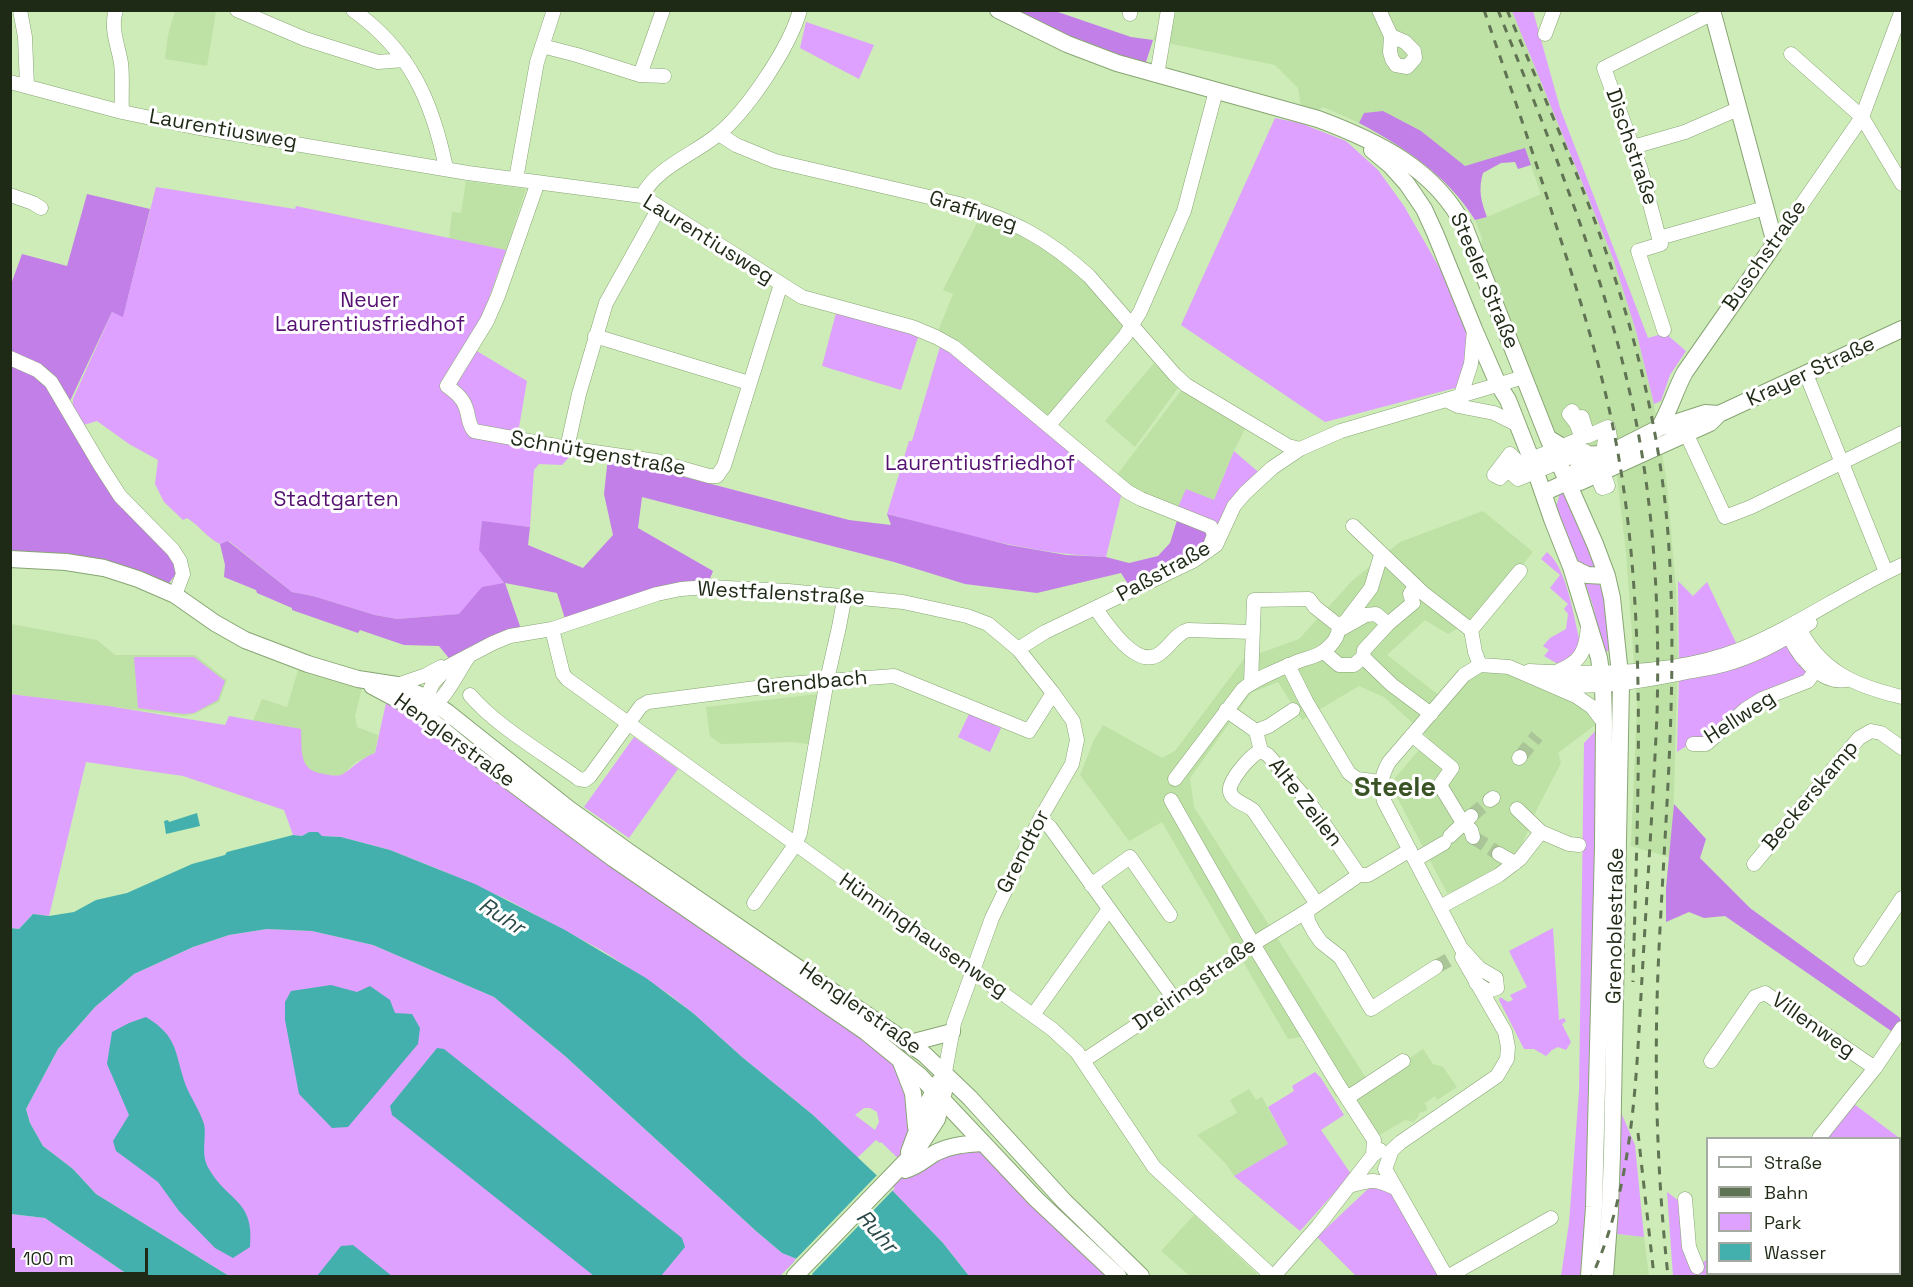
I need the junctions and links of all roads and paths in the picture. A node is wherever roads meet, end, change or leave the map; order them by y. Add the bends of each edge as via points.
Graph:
1 (20, 10) edge
2 (116, 10) edge
3 (237, 10) edge
4 (352, 10) edge
5 (554, 10) edge
6 (663, 10) edge
7 (800, 10) edge
8 (998, 10) edge
9 (1168, 10) edge
10 (1379, 10) edge
11 (1554, 10) edge
12 (1902, 10) edge
13 (1713, 12) edge
14 (1545, 34) dead end
15 (1391, 36) dead end
16 (542, 46) junction
17 (1791, 54) dead end
18 (404, 60) junction
19 (640, 75) junction
20 (1157, 75) junction
21 (664, 76) dead end
22 (10, 82) edge
23 (27, 86) junction
24 (1216, 91) junction
25 (1738, 109) junction
26 (122, 112) junction
27 (1862, 117) junction
28 (1343, 130) junction
29 (719, 134) junction
30 (1633, 147) junction
31 (446, 168) junction
32 (516, 179) junction
33 (538, 182) junction
34 (1902, 184) edge
35 (10, 195) edge
36 (642, 196) junction
37 (41, 208) dead end
38 (659, 208) junction
39 (1765, 208) junction
40 (1659, 238) junction
41 (1773, 246) junction
42 (781, 284) junction
43 (1460, 295) junction
44 (1131, 326) junction
45 (1474, 329) junction
46 (1664, 330) dead end
47 (1902, 330) edge
48 (595, 336) junction
49 (10, 358) edge
50 (1806, 374) junction
51 (1524, 377) junction
52 (749, 383) junction
53 (1502, 383) junction
54 (1461, 395) junction
55 (1673, 398) junction
56 (1446, 399) junction
57 (1049, 425) junction
58 (1518, 425) junction
59 (1679, 427) junction
60 (1902, 433) edge
61 (1588, 436) joint
62 (1548, 438) junction
63 (567, 448) junction
64 (1300, 449) junction
65 (1609, 455) junction
66 (1842, 463) junction
67 (1602, 471) junction
68 (1567, 482) junction
69 (1543, 493) junction
70 (1582, 512) junction
71 (1353, 526) dead end
72 (1208, 551) junction
73 (1381, 555) junction
74 (10, 559) edge
75 (1902, 565) edge
76 (1571, 567) junction
77 (1886, 572) junction
78 (1520, 575) dead end
79 (1607, 576) junction
80 (1416, 586) junction
81 (177, 590) junction
82 (844, 595) junction
83 (1096, 609) junction
84 (1588, 621) junction
85 (1388, 624) junction
86 (1339, 626) junction
87 (552, 629) junction
88 (1793, 629) junction
89 (1472, 630) junction
90 (1252, 632) junction
91 (1018, 649) junction
92 (1324, 652) junction
93 (471, 654) junction
94 (1364, 657) junction
95 (1480, 665) junction
96 (449, 666) junction
97 (1819, 666) junction
98 (1284, 668) junction
99 (1553, 678) junction
100 (1621, 678) junction
101 (358, 679) junction
102 (1602, 679) junction
103 (827, 680) junction
104 (1251, 683) junction
105 (397, 685) junction
106 (1053, 693) junction
107 (470, 694) dead end
108 (1902, 697) edge
109 (434, 704) junction
110 (1299, 706) junction
111 (1226, 710) junction
112 (1431, 714) junction
113 (629, 723) junction
114 (1604, 723) junction
115 (1256, 731) junction
116 (1412, 735) junction
117 (1693, 744) dead end
118 (1902, 748) edge
119 (1261, 751) junction
120 (579, 778) joint
121 (1175, 779) dead end
122 (1381, 782) junction
123 (1171, 800) dead end
124 (1517, 809) dead end
125 (1040, 819) junction
126 (1467, 820) junction
127 (1540, 832) junction
128 (1449, 837) junction
129 (795, 845) junction
130 (1579, 845) dead end
131 (1499, 854) tunnel mouth
132 (1413, 855) junction
133 (1515, 863) junction
134 (1754, 864) dead end
135 (1359, 875) junction
136 (1091, 885) junction
137 (1902, 898) edge
138 (754, 903) dead end
139 (1312, 907) junction
140 (1440, 907) junction
141 (1109, 909) junction
142 (1170, 915) dead end
143 (1253, 944) junction
144 (1457, 954) junction
145 (1861, 959) dead end
146 (1436, 967) tunnel mouth
147 (973, 971) junction
148 (1476, 983) junction
149 (1175, 1000) junction
150 (1033, 1015) junction
151 (1902, 1028) edge
152 (952, 1032) junction
153 (910, 1043) junction
154 (899, 1059) junction
155 (1083, 1061) junction
156 (1402, 1061) dead end
157 (1711, 1061) dead end
158 (1875, 1068) junction
159 (946, 1088) junction
160 (1347, 1098) junction
161 (1438, 1116) junction
162 (917, 1131) junction
163 (1820, 1137) edge
164 (983, 1143) junction
165 (1373, 1155) junction
166 (1362, 1169) junction
167 (1385, 1169) junction
168 (897, 1172) junction
169 (1349, 1186) junction
170 (1396, 1188) junction
171 (1685, 1199) dead end
172 (1551, 1218) dead end
173 (1701, 1267) edge
174 (795, 1276) edge
175 (1118, 1276) edge
176 (1141, 1276) edge
177 (1273, 1276) edge
178 (1448, 1276) edge
179 (1589, 1276) edge
180 (1605, 1276) edge

1 - 23 street
2 - 26 street via 114,36 121,64
3 - 18 street via 305,39 378,62
4 - 18 street via 384,35
5 - 16 street
6 - 19 street
7 - 29 street via 772,68
8 - 20 main road, Steeler Straße via 1067,44
9 - 20 street
10 - 15 street
11 - 14 street
12 - 27 street, Buschstraße
13 - 25 main road
13 - 30 street, Dischstraße via 1604,68
16 - 19 street
16 - 32 street
17 - 27 street
18 - 31 street via 423,88
19 - 21 street
20 - 24 main road, Steeler Straße
22 - 23 street, Laurentiusweg
23 - 26 street, Laurentiusweg
24 - 28 main road, Steeler Straße via 1318,119
24 - 44 street via 1184,211
25 - 30 street via 1685,132
25 - 39 main road
26 - 31 street, Laurentiusweg via 194,128
27 - 34 street
27 - 41 street, Buschstraße
28 - 43 main road, Steeler Straße via 1390,165 1407,184 1424,209
28 - 51 main road, Steeler Straße via 1414,166 1456,210
29 - 36 street via 657,175
29 - 44 street, Graffweg via 775,160 959,204 1014,223 1073,261
30 - 40 street, Dischstraße
31 - 32 street, Laurentiusweg
32 - 33 street, Laurentiusweg
33 - 36 street, Laurentiusweg
33 - 63 street, Schnütgenstraße via 488,321 447,386 466,406 474,431
35 - 37 street
36 - 38 street, Laurentiusweg
38 - 42 street, Laurentiusweg
38 - 48 street via 606,303
39 - 40 street
39 - 41 main road
40 - 46 street via 1660,244 1638,251
41 - 55 main road, Buschstraße via 1685,372
42 - 52 street, Schnütgenstraße
42 - 57 street, Laurentiusweg via 810,301 912,327 942,340
43 - 45 main road, Steeler Straße
43 - 53 main road via 1478,314
44 - 57 street
44 - 64 street, Graffweg via 1186,385 1288,446
45 - 53 main road, Steeler Straße
45 - 54 street, Steeler Straße via 1471,364
47 - 50 main road, Krayer Straße
48 - 52 street
48 - 63 street
49 - 81 street via 51,381 120,496 173,550 183,574
50 - 59 main road, Krayer Straße via 1719,414 1710,423
50 - 66 street
51 - 53 street, Paßstraße
51 - 62 main road, Steeler Straße
52 - 63 street, Schnütgenstraße via 722,471 717,476 656,461
53 - 54 street, Paßstraße
53 - 58 main road, Steeler Straße
54 - 56 street, Paßstraße
55 - 59 main road, Buschstraße
55 - 59 main road
56 - 58 street via 1458,406 1494,413
56 - 64 street, Paßstraße via 1341,431
57 - 72 street, Laurentiusweg via 1134,496 1211,527 1214,536
58 - 69 main road, Steeler Straße
59 - 65 main road, Krayer Straße
59 - 66 street via 1725,517
59 - 67 main road, Krayer Straße
60 - 66 street
61 - 61 street via 1608,427 1610,437 1605,439 1601,467 1608,486 1602,488 1585,452 1518,479 1508,470 1500,478 1494,475 1510,454 1517,465 1582,438 1569,414 1572,411 1576,419 1582,417
62 - 65 main road, Krayer Straße via 1576,455
62 - 68 main road, Steeler Straße
64 - 72 street, Paßstraße via 1245,493 1234,506 1219,542
65 - 68 main road, Krayer Straße via 1578,469
66 - 77 street
67 - 68 main road, Krayer Straße via 1580,482
67 - 70 main road via 1589,486
68 - 69 main road, Krayer Straße
68 - 70 main road, Grenoblestraße
69 - 76 main road, Grenoblestraße
70 - 79 main road, Grenoblestraße
71 - 73 street
72 - 83 street, Paßstraße
73 - 80 street
73 - 86 street via 1371,588
74 - 81 main road via 104,568
75 - 77 street
76 - 79 main road via 1587,575
76 - 84 main road, Grenoblestraße
77 - 88 street via 1833,601 1810,624
78 - 89 street
79 - 100 main road, Grenoblestraße
80 - 85 street via 1410,594 1413,603
80 - 89 street
81 - 101 main road via 215,623 245,640
82 - 87 street, Westfalenstraße via 681,589
82 - 91 street, Westfalenstraße via 903,602 967,616 988,624
82 - 103 street
83 - 90 street via 1115,635 1142,657 1157,655 1188,630
83 - 91 street, Paßstraße
84 - 99 street, Grenoblestraße via 1582,655
84 - 102 main road, Grenoblestraße
85 - 86 street via 1376,614 1343,628
85 - 94 street via 1364,650
86 - 90 street via 1309,599 1254,600
86 - 92 street via 1335,639
87 - 93 street, Westfalenstraße via 510,636
87 - 113 street, Hünninghausenweg via 567,679
88 - 97 street via 1806,642
88 - 100 street via 1761,651 1722,665
89 - 95 street
90 - 104 street
91 - 106 street, Grendtor
92 - 94 street via 1339,665 1354,665
92 - 98 street
93 - 96 street, Westfalenstraße
93 - 109 street
94 - 112 street via 1392,685
95 - 99 street
95 - 112 street via 1464,675
96 - 105 street, Westfalenstraße
96 - 109 street, Westfalenstraße via 433,683
97 - 108 street via 1842,674 1847,680
97 - 117 street, Hellweg via 1804,684 1762,699 1706,744
98 - 104 street
98 - 110 street
99 - 102 street via 1587,674
99 - 114 street via 1584,700
100 - 102 street
100 - 180 main road, Grenoblestraße via 1610,1209
101 - 105 main road, Henglerstraße
101 - 109 main road, Henglerstraße
102 - 114 main road, Grenoblestraße
103 - 106 street, Grendbach via 894,676 1029,731
103 - 113 street, Grendbach via 648,702 641,705
103 - 129 street
104 - 111 street
105 - 109 main road, Henglerstraße
106 - 125 street, Grendtor via 1073,721 1077,740 1072,764
107 - 120 street, Henglerstraße via 480,707
109 - 153 main road, Henglerstraße via 629,852
109 - 154 main road, Henglerstraße via 466,749 614,859 866,1032
110 - 115 street, Alte Zeilen
110 - 122 street via 1349,773 1357,779
111 - 115 street
111 - 121 street
112 - 116 street
113 - 120 street, Grendbach via 590,776 585,780
113 - 129 street, Hünninghausenweg
114 - 179 main road, Grenoblestraße via 1597,1107
115 - 119 street, Alte Zeilen
116 - 122 street via 1389,762
116 - 126 street via 1455,765 1440,785
118 - 134 street, Beckerskamp via 1881,733 1871,731 1859,738
119 - 135 street, Alte Zeilen via 1309,802
119 - 139 street via 1233,779 1230,793 1253,810
122 - 132 street via 1384,801
123 - 143 street
124 - 127 street
125 - 136 street via 1050,827
125 - 147 street, Grendtor via 992,918
126 - 128 street, Dreiringstraße
126 - 128 street via 1472,836 1461,841
127 - 130 street
127 - 133 street
128 - 132 street, Dreiringstraße
129 - 138 street
129 - 147 street, Hünninghausenweg
131 - 133 street
132 - 135 street, Dreiringstraße via 1368,875
132 - 140 street
133 - 140 street
135 - 139 street, Dreiringstraße
136 - 141 street
136 - 142 street via 1130,857
137 - 145 street
139 - 143 street, Dreiringstraße
139 - 146 street via 1308,921 1314,932 1340,957 1371,1009
140 - 144 street
141 - 149 street
141 - 150 street
143 - 149 street, Dreiringstraße
143 - 160 street
144 - 148 street
144 - 148 street via 1496,978 1497,988 1488,991
147 - 150 street, Hünninghausenweg
147 - 152 street, Grendtor
148 - 161 street via 1505,1032 1507,1059 1497,1076
149 - 155 street, Dreiringstraße
150 - 155 street, Hünninghausenweg via 1069,1044
151 - 158 street, Villenweg
152 - 153 main road
152 - 159 street, Grendtor
153 - 159 main road, Henglerstraße
154 - 159 main road, Henglerstraße
154 - 162 main road via 913,1093
155 - 177 street, Hünninghausenweg via 1154,1167
156 - 160 street
157 - 158 street, Villenweg via 1755,997 1765,993
158 - 163 street, Villenweg
159 - 162 main road via 927,1104
159 - 164 main road, Henglerstraße
159 - 168 main road via 928,1136
159 - 176 main road, Henglerstraße
160 - 165 street via 1374,1140
161 - 165 street via 1428,1118
161 - 167 street via 1392,1150
162 - 168 main road
164 - 168 main road via 956,1144 914,1168
164 - 175 main road, Henglerstraße
165 - 166 street
166 - 167 street
166 - 169 street
167 - 170 street
168 - 174 main road
169 - 170 street via 1374,1180
169 - 177 street
170 - 178 street
171 - 173 street via 1689,1247
172 - 178 street

